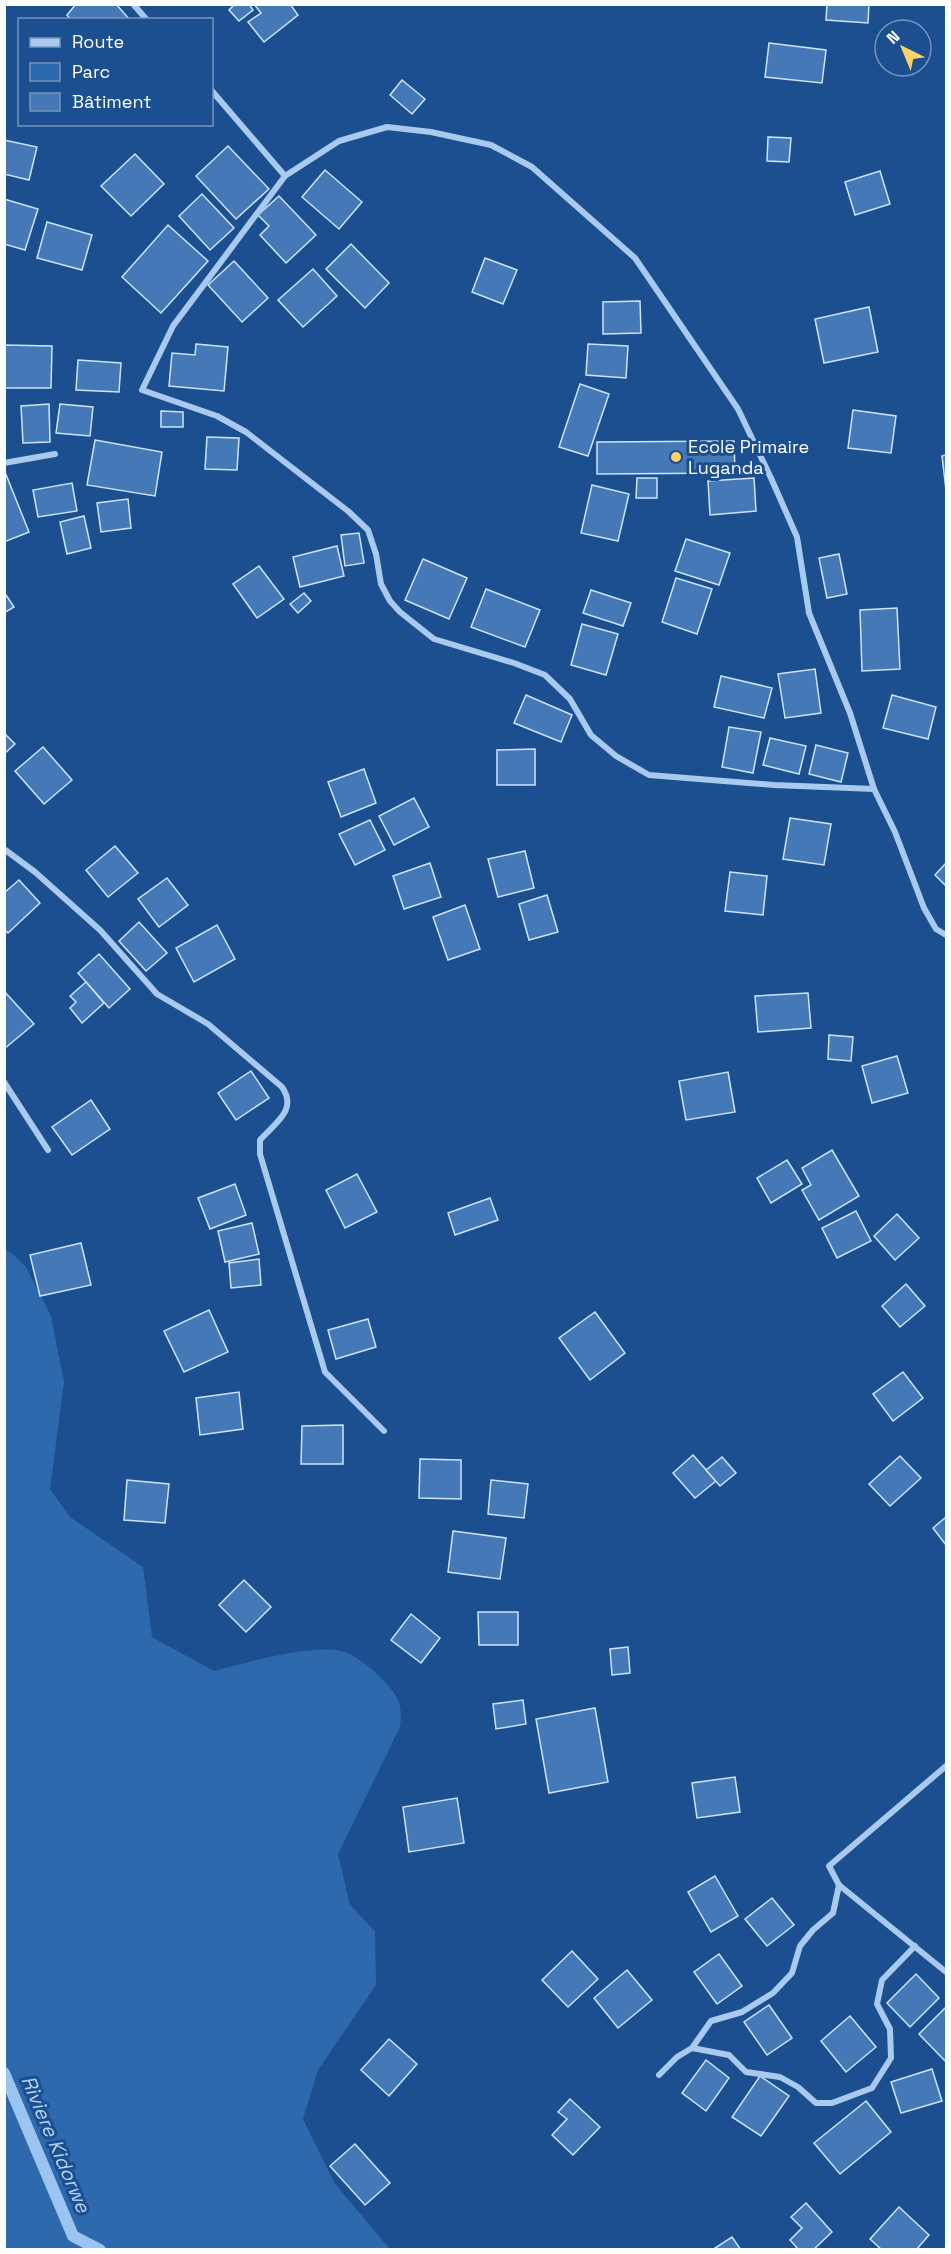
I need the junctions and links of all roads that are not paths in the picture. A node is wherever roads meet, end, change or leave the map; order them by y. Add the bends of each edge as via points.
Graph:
1 (133, 4) edge
2 (145, 18) edge
3 (213, 92) edge
4 (285, 176) junction
5 (55, 454) dead end
6 (4, 463) edge
7 (874, 789) junction
8 (4, 849) edge
9 (946, 935) edge
10 (4, 1082) edge
11 (48, 1150) dead end
12 (384, 1431) dead end
13 (946, 1766) edge
14 (839, 1885) junction
15 (915, 1946) junction
16 (946, 1972) edge
17 (692, 2048) junction
18 (659, 2075) dead end

1 - 2 street
3 - 4 street
4 - 7 street via 339,141 387,127 491,145 532,167 635,258 738,409 771,478 797,537 808,613 850,713
4 - 7 street via 173,326 142,390 217,416 246,432 368,530 381,584 400,612 434,639 545,675 570,699 591,735 616,756 649,775
5 - 6 street
7 - 9 street via 924,908 936,929
8 - 12 street via 100,930 157,993 208,1024 289,1097 288,1108 260,1140 260,1154 325,1372
10 - 11 street
13 - 14 street via 830,1866
14 - 15 street
14 - 17 street via 833,1913 800,1946 792,1973 773,1993 742,2012 711,2021
15 - 16 street
15 - 17 street via 882,1980 877,2004 890,2029 891,2058 872,2088 832,2103 816,2103 780,2077 746,2072 729,2055
17 - 18 street

